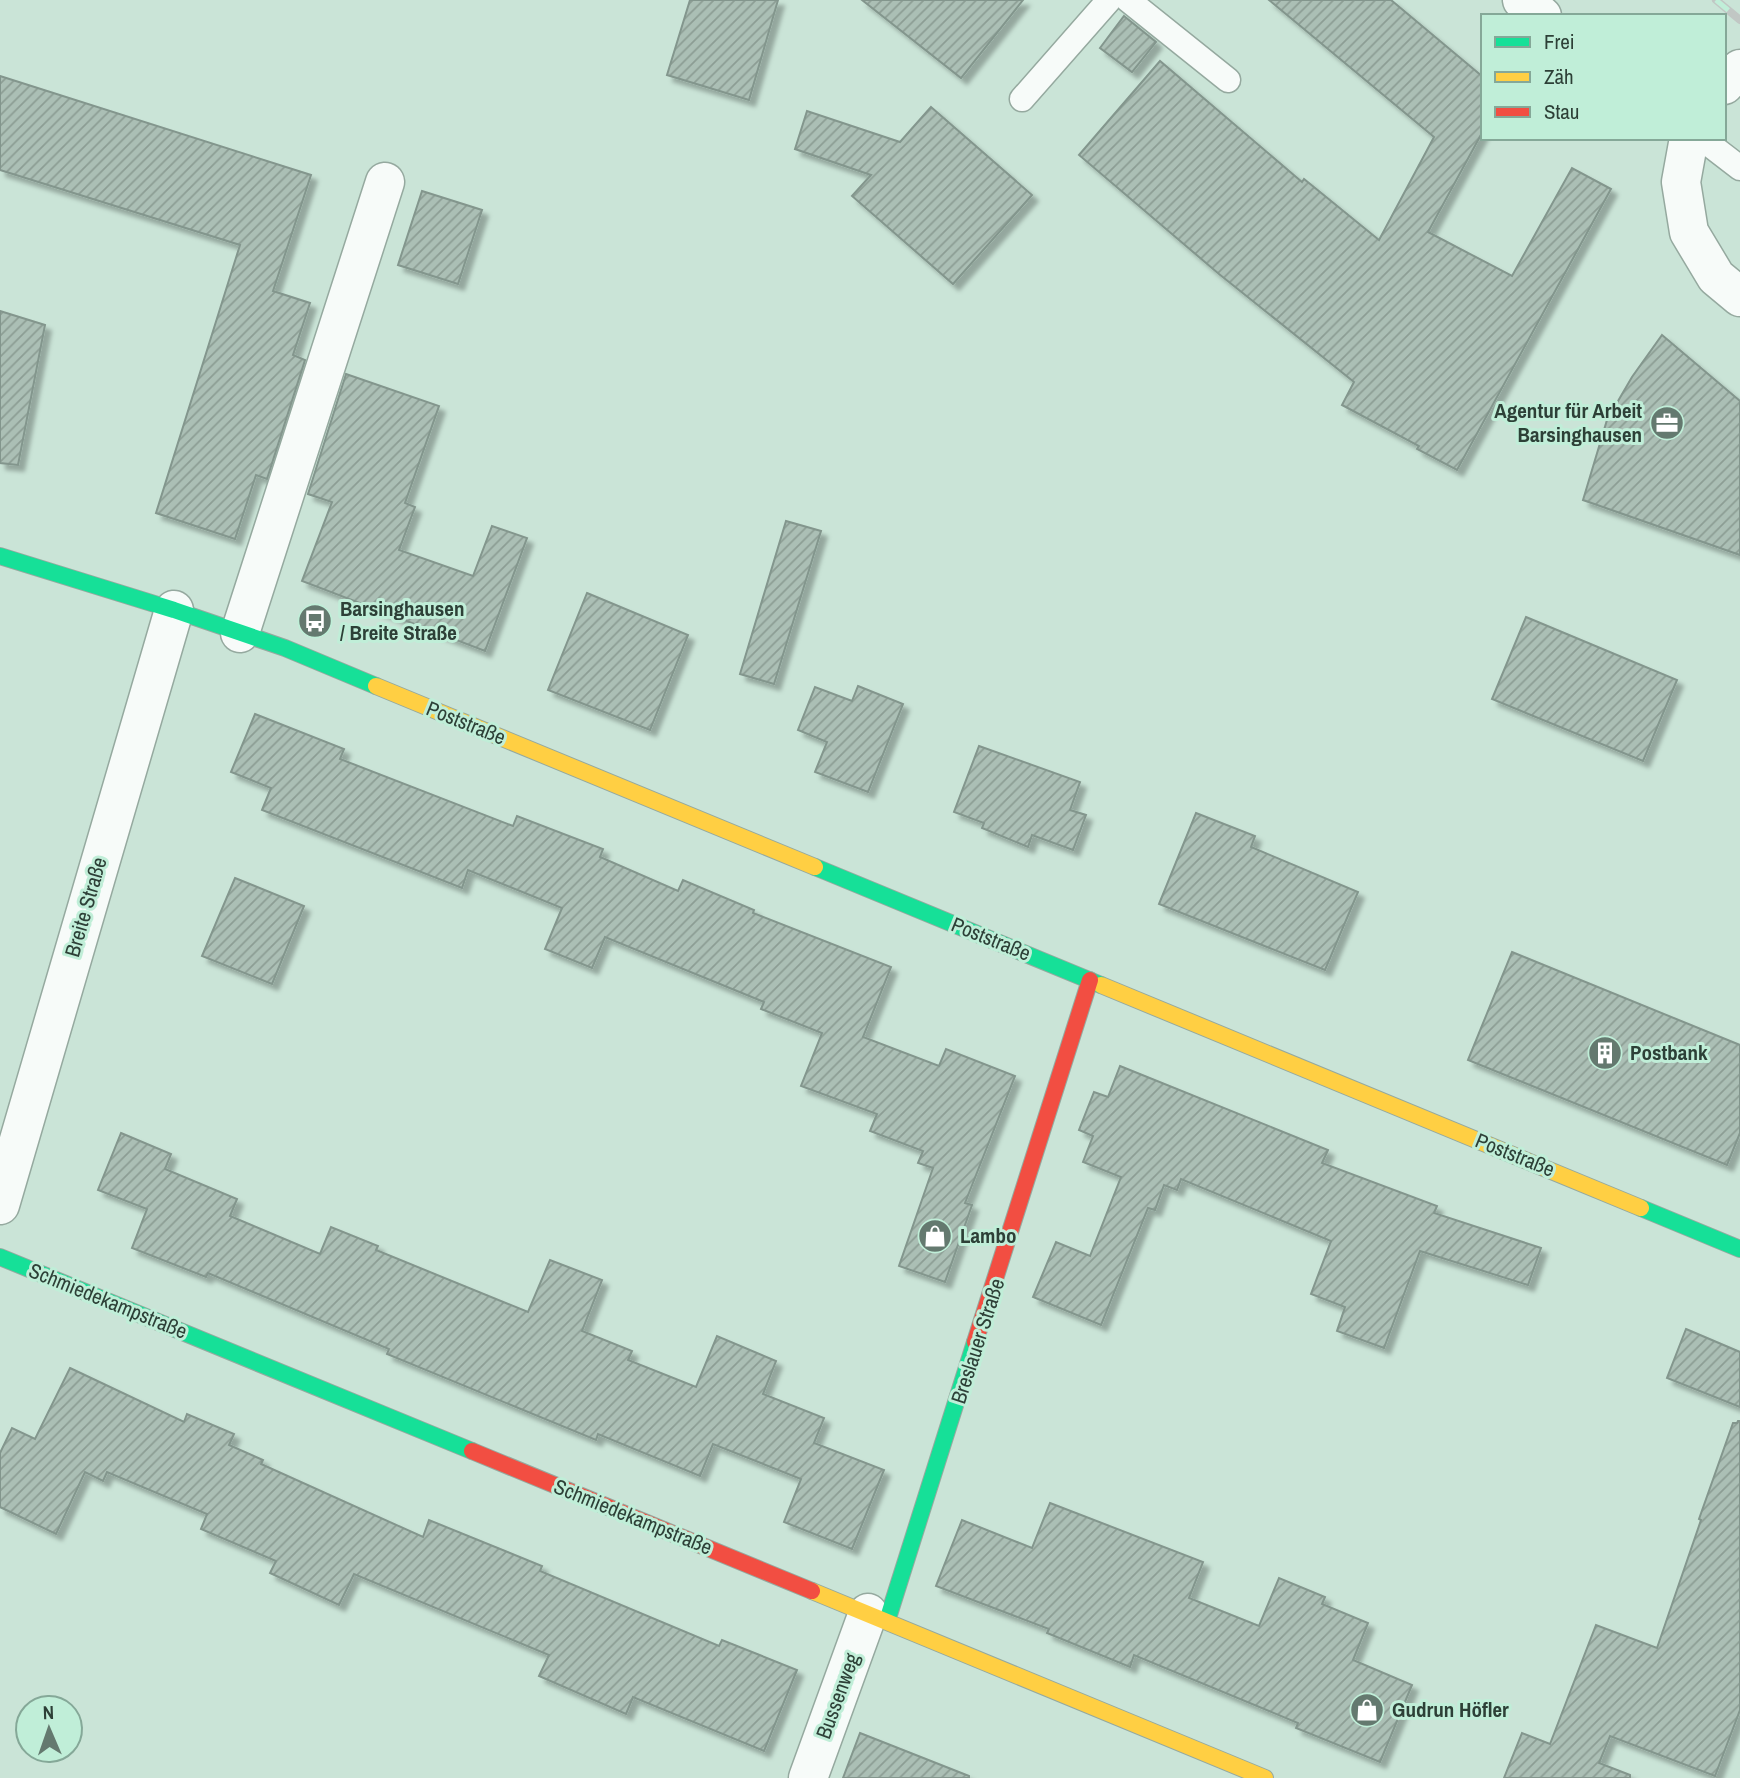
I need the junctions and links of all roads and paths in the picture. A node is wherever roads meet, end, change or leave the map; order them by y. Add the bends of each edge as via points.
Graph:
1 (1109, 0) edge
2 (1128, 0) edge
3 (1522, 0) edge
4 (1540, 14) edge
5 (1740, 69) edge
6 (1228, 80) dead end
7 (1726, 83) edge
8 (1022, 99) dead end
9 (1689, 140) edge
10 (1704, 140) edge
11 (1740, 168) edge
12 (385, 182) dead end
13 (1740, 298) edge
14 (0, 556) edge
15 (174, 610) junction
16 (240, 633) junction
17 (1090, 980) junction
18 (0, 1205) edge
19 (1740, 1249) edge
20 (0, 1257) edge
21 (878, 1617) junction
22 (808, 1778) edge
23 (1265, 1778) edge

1 - 8 lane
2 - 6 lane
3 - 4 street
5 - 7 street
9 - 13 street via 1681,182 1689,232 1716,277
10 - 11 lane
12 - 16 street
14 - 15 street, Poststraße
15 - 16 street, Poststraße
15 - 18 street, Breite Straße
16 - 17 street, Poststraße
17 - 19 street, Poststraße
17 - 21 street, Breslauer Straße
20 - 21 street, Schmiedekampstraße
21 - 22 street, Bussenweg
21 - 23 street, Schmiedekampstraße

